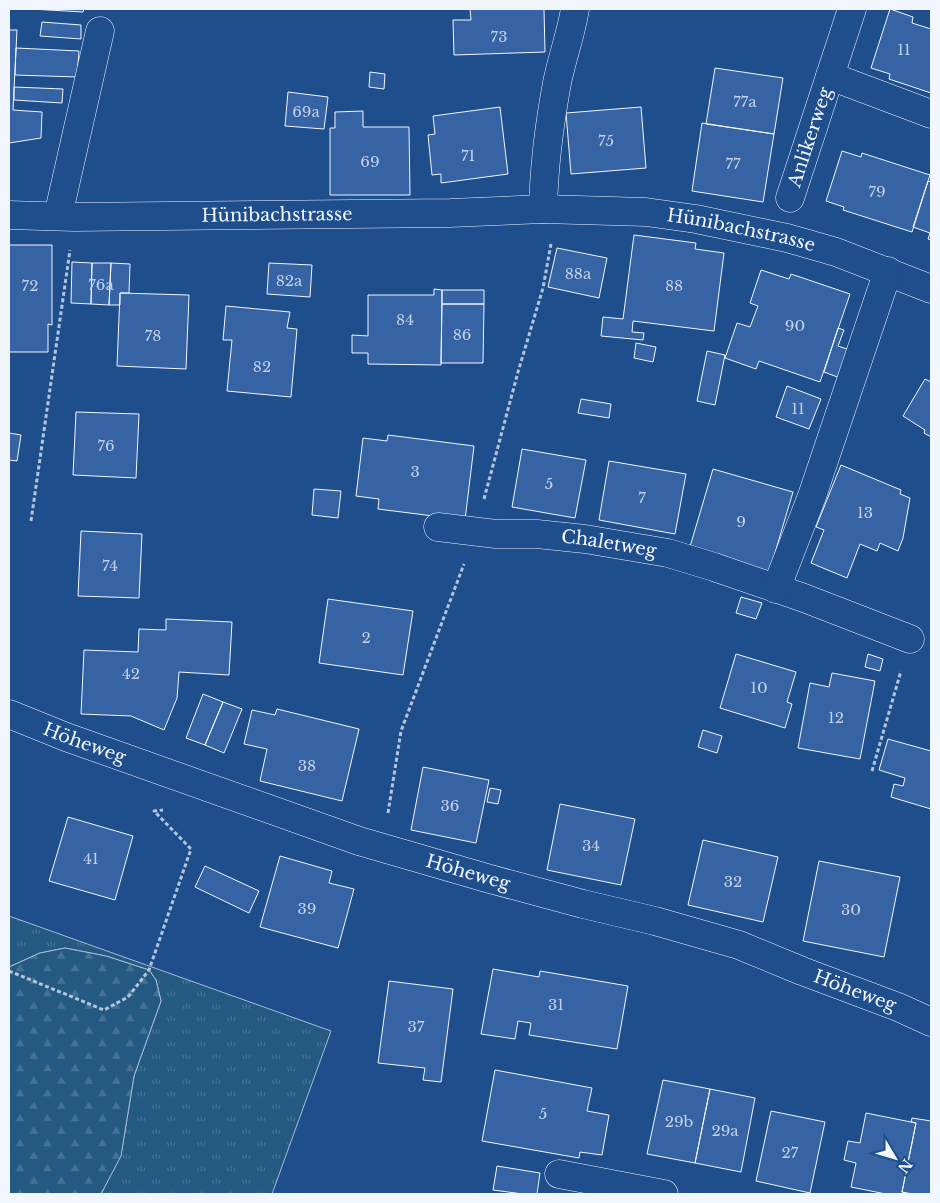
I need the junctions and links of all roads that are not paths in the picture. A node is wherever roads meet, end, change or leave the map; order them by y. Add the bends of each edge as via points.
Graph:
1 (575, 9) edge
2 (852, 9) edge
3 (100, 31) dead end
4 (830, 76) junction
5 (931, 114) edge
6 (790, 198) dead end
7 (543, 209) junction
8 (9, 215) edge
9 (66, 217) junction
10 (888, 271) junction
11 (931, 289) edge
12 (438, 527) dead end
13 (776, 589) junction
14 (910, 639) road end
15 (9, 714) edge
16 (931, 1022) edge
17 (559, 1174) dead end
18 (664, 1194) edge

1 - 7 street via 548,131
2 - 4 street, Anlikerweg
3 - 9 street
4 - 5 street, Anlikerweg
4 - 6 street, Anlikerweg
7 - 9 street, Hünibachstrasse
7 - 10 street, Hünibachstrasse via 646,212 696,219 787,238
8 - 9 street, Hünibachstrasse
10 - 11 street, Hünibachstrasse
10 - 13 street via 812,496
12 - 13 street, Chaletweg via 585,539 668,553
13 - 14 street, Chaletweg
15 - 16 street, Höheweg via 359,841 738,945
17 - 18 street

